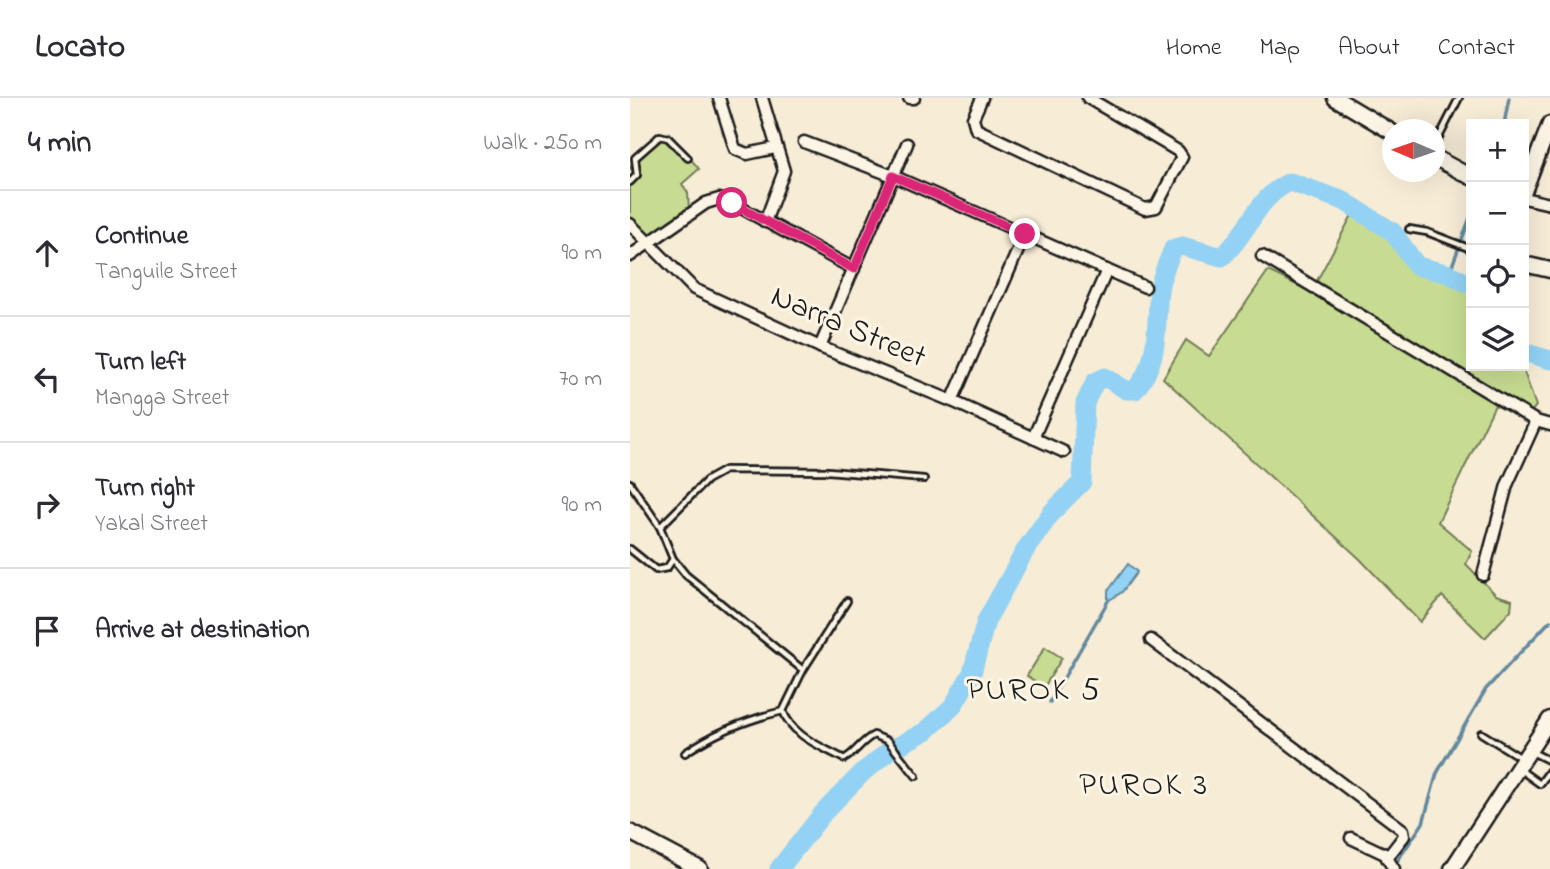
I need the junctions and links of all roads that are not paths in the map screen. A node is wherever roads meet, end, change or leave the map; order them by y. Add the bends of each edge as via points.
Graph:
1 (719, 98) edge
2 (762, 98) edge
3 (982, 98) edge
4 (1088, 98) edge
5 (1335, 98) edge
6 (1459, 98) edge
7 (1445, 125) edge
8 (1382, 126) edge
9 (1550, 126) edge
10 (804, 142) dead end
11 (907, 144) dead end
12 (775, 148) junction
13 (688, 159) dead end
14 (1445, 163) edge
15 (1466, 174) edge
16 (893, 176) junction
17 (630, 182) edge
18 (1528, 182) edge
19 (1529, 199) edge
20 (1550, 204) edge
21 (765, 222) junction
22 (630, 225) edge
23 (1409, 229) dead end
24 (1025, 234) junction
25 (646, 242) junction
26 (1466, 247) edge
27 (630, 256) edge
28 (1262, 256) dead end
29 (1529, 265) edge
30 (854, 269) junction
31 (1107, 270) junction
32 (1550, 270) edge
33 (1145, 287) dead end
34 (820, 347) junction
35 (952, 401) junction
36 (1536, 421) junction
37 (1550, 425) edge
38 (1033, 438) junction
39 (1064, 452) dead end
40 (924, 479) dead end
41 (630, 483) edge
42 (660, 527) junction
43 (630, 549) edge
44 (673, 559) junction
45 (1483, 575) dead end
46 (847, 601) dead end
47 (1151, 639) dead end
48 (803, 670) junction
49 (783, 711) junction
50 (1550, 719) edge
51 (1481, 733) dead end
52 (685, 753) dead end
53 (1524, 760) junction
54 (1550, 761) edge
55 (1550, 770) edge
56 (916, 776) dead end
57 (630, 832) edge
58 (1351, 838) dead end
59 (1392, 865) edge
60 (699, 869) edge
61 (1452, 869) edge

1 - 12 street via 735,149 747,154
2 - 12 street
3 - 4 street via 973,118 976,129 1145,209 1156,207 1182,157
5 - 8 main road
6 - 7 lane
9 - 18 main road
10 - 16 street
11 - 16 street
12 - 21 street via 784,175
13 - 17 lane via 668,138 660,136 635,158 637,175
14 - 15 main road
16 - 24 street
16 - 30 street
19 - 20 street
21 - 25 street via 719,199 706,202
21 - 30 street
22 - 25 street, Narra Street
23 - 26 lane
24 - 31 street
24 - 35 street
25 - 27 street
25 - 34 street, Narra Street via 694,289
28 - 36 street
29 - 32 main road
30 - 34 street
31 - 33 street
31 - 38 street
34 - 35 street, Narra Street
35 - 38 street, Narra Street
36 - 37 street
36 - 45 street via 1507,485
38 - 39 street, Narra Street
40 - 42 lane via 828,471 725,470 708,480
41 - 42 lane
42 - 44 lane
43 - 44 lane via 656,570 667,568
44 - 48 lane via 686,575
46 - 48 lane
47 - 59 street via 1404,830
48 - 49 lane
49 - 52 lane via 704,740
49 - 56 lane via 788,723 804,737 844,759 874,735 888,741
50 - 53 main road
51 - 53 lane
53 - 54 lane
53 - 55 lane via 1540,783
53 - 61 main road
57 - 60 main road
58 - 59 street

